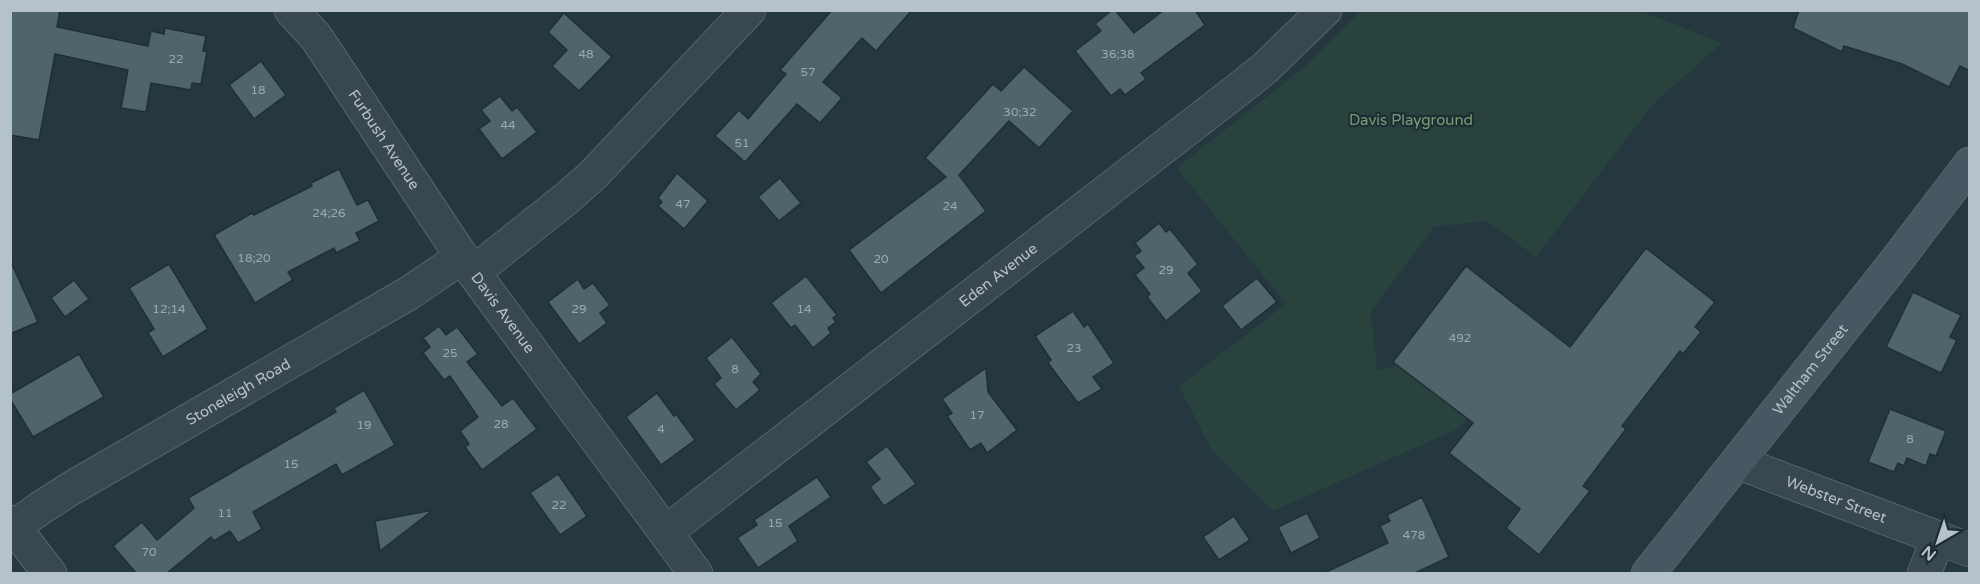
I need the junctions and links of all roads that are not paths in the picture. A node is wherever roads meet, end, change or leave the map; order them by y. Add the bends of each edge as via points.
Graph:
1 (291, 10) edge
2 (749, 10) edge
3 (1325, 10) edge
4 (1970, 164) edge
5 (468, 265) junction
6 (1737, 462) junction
7 (12, 525) edge
8 (666, 532) junction
9 (1938, 538) junction
10 (1970, 550) edge
11 (50, 573) edge
12 (696, 573) edge
13 (1648, 573) edge
14 (1924, 573) edge

1 - 5 street, Furbush Avenue via 316,37
2 - 5 street, Davis Avenue via 593,175 567,198
3 - 8 street, Eden Avenue via 1235,92
4 - 6 main road, Waltham Street
5 - 7 street, Stoneleigh Road via 409,293
5 - 8 street, Davis Avenue
6 - 9 street, Webster Street
6 - 13 main road, Waltham Street
7 - 11 street
8 - 12 street, Davis Avenue
9 - 10 street, Webster Street
9 - 14 street

